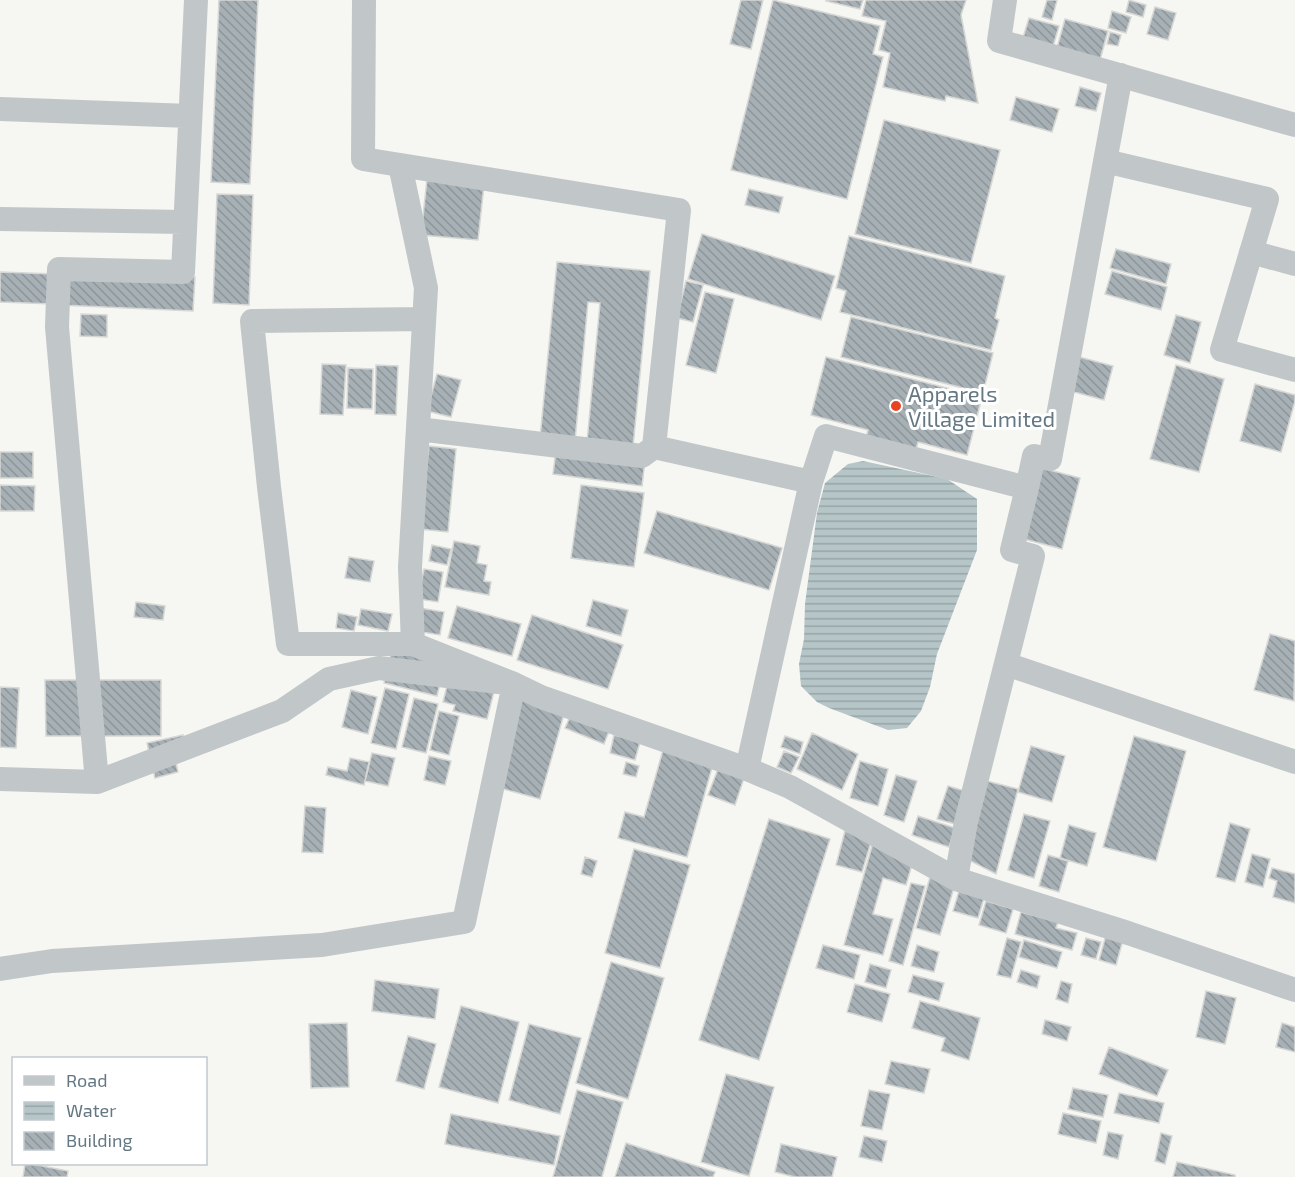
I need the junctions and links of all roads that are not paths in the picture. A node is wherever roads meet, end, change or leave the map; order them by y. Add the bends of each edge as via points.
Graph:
1 (196, 0) edge
2 (364, 0) edge
3 (1005, 0) edge
4 (1121, 75) junction
5 (0, 109) edge
6 (190, 116) junction
7 (1295, 125) edge
8 (1105, 160) junction
9 (400, 165) junction
10 (0, 219) edge
11 (185, 222) junction
12 (1251, 252) junction
13 (1295, 264) edge
14 (424, 319) junction
15 (1295, 370) edge
16 (418, 429) junction
17 (654, 447) junction
18 (811, 482) junction
19 (1027, 488) junction
20 (413, 644) junction
21 (1006, 664) junction
22 (514, 684) junction
23 (1295, 762) edge
24 (747, 769) junction
25 (0, 779) edge
26 (97, 782) junction
27 (956, 879) junction
28 (0, 969) edge
29 (1295, 990) edge

1 - 6 street
2 - 9 street via 363,159
3 - 4 street via 999,41
4 - 7 street
4 - 8 street
5 - 6 street
6 - 11 street
8 - 12 street via 1267,199
8 - 19 street via 1050,459 1034,456
9 - 14 street via 426,288
9 - 17 street via 679,210
10 - 11 street
11 - 26 street via 183,272 59,268 57,327
12 - 13 street
12 - 15 street via 1222,350
14 - 16 street
14 - 20 street via 252,321 288,644
16 - 17 street via 642,456
16 - 20 street via 410,567
17 - 18 street
18 - 19 street via 826,435
18 - 24 street
19 - 21 street via 1012,550 1034,556
20 - 22 street
21 - 23 street
21 - 27 street via 966,822
22 - 24 street
22 - 26 street via 379,668 329,679 282,711
22 - 28 street via 464,922 322,945 52,962
24 - 27 street via 790,787
25 - 26 street
27 - 29 street

